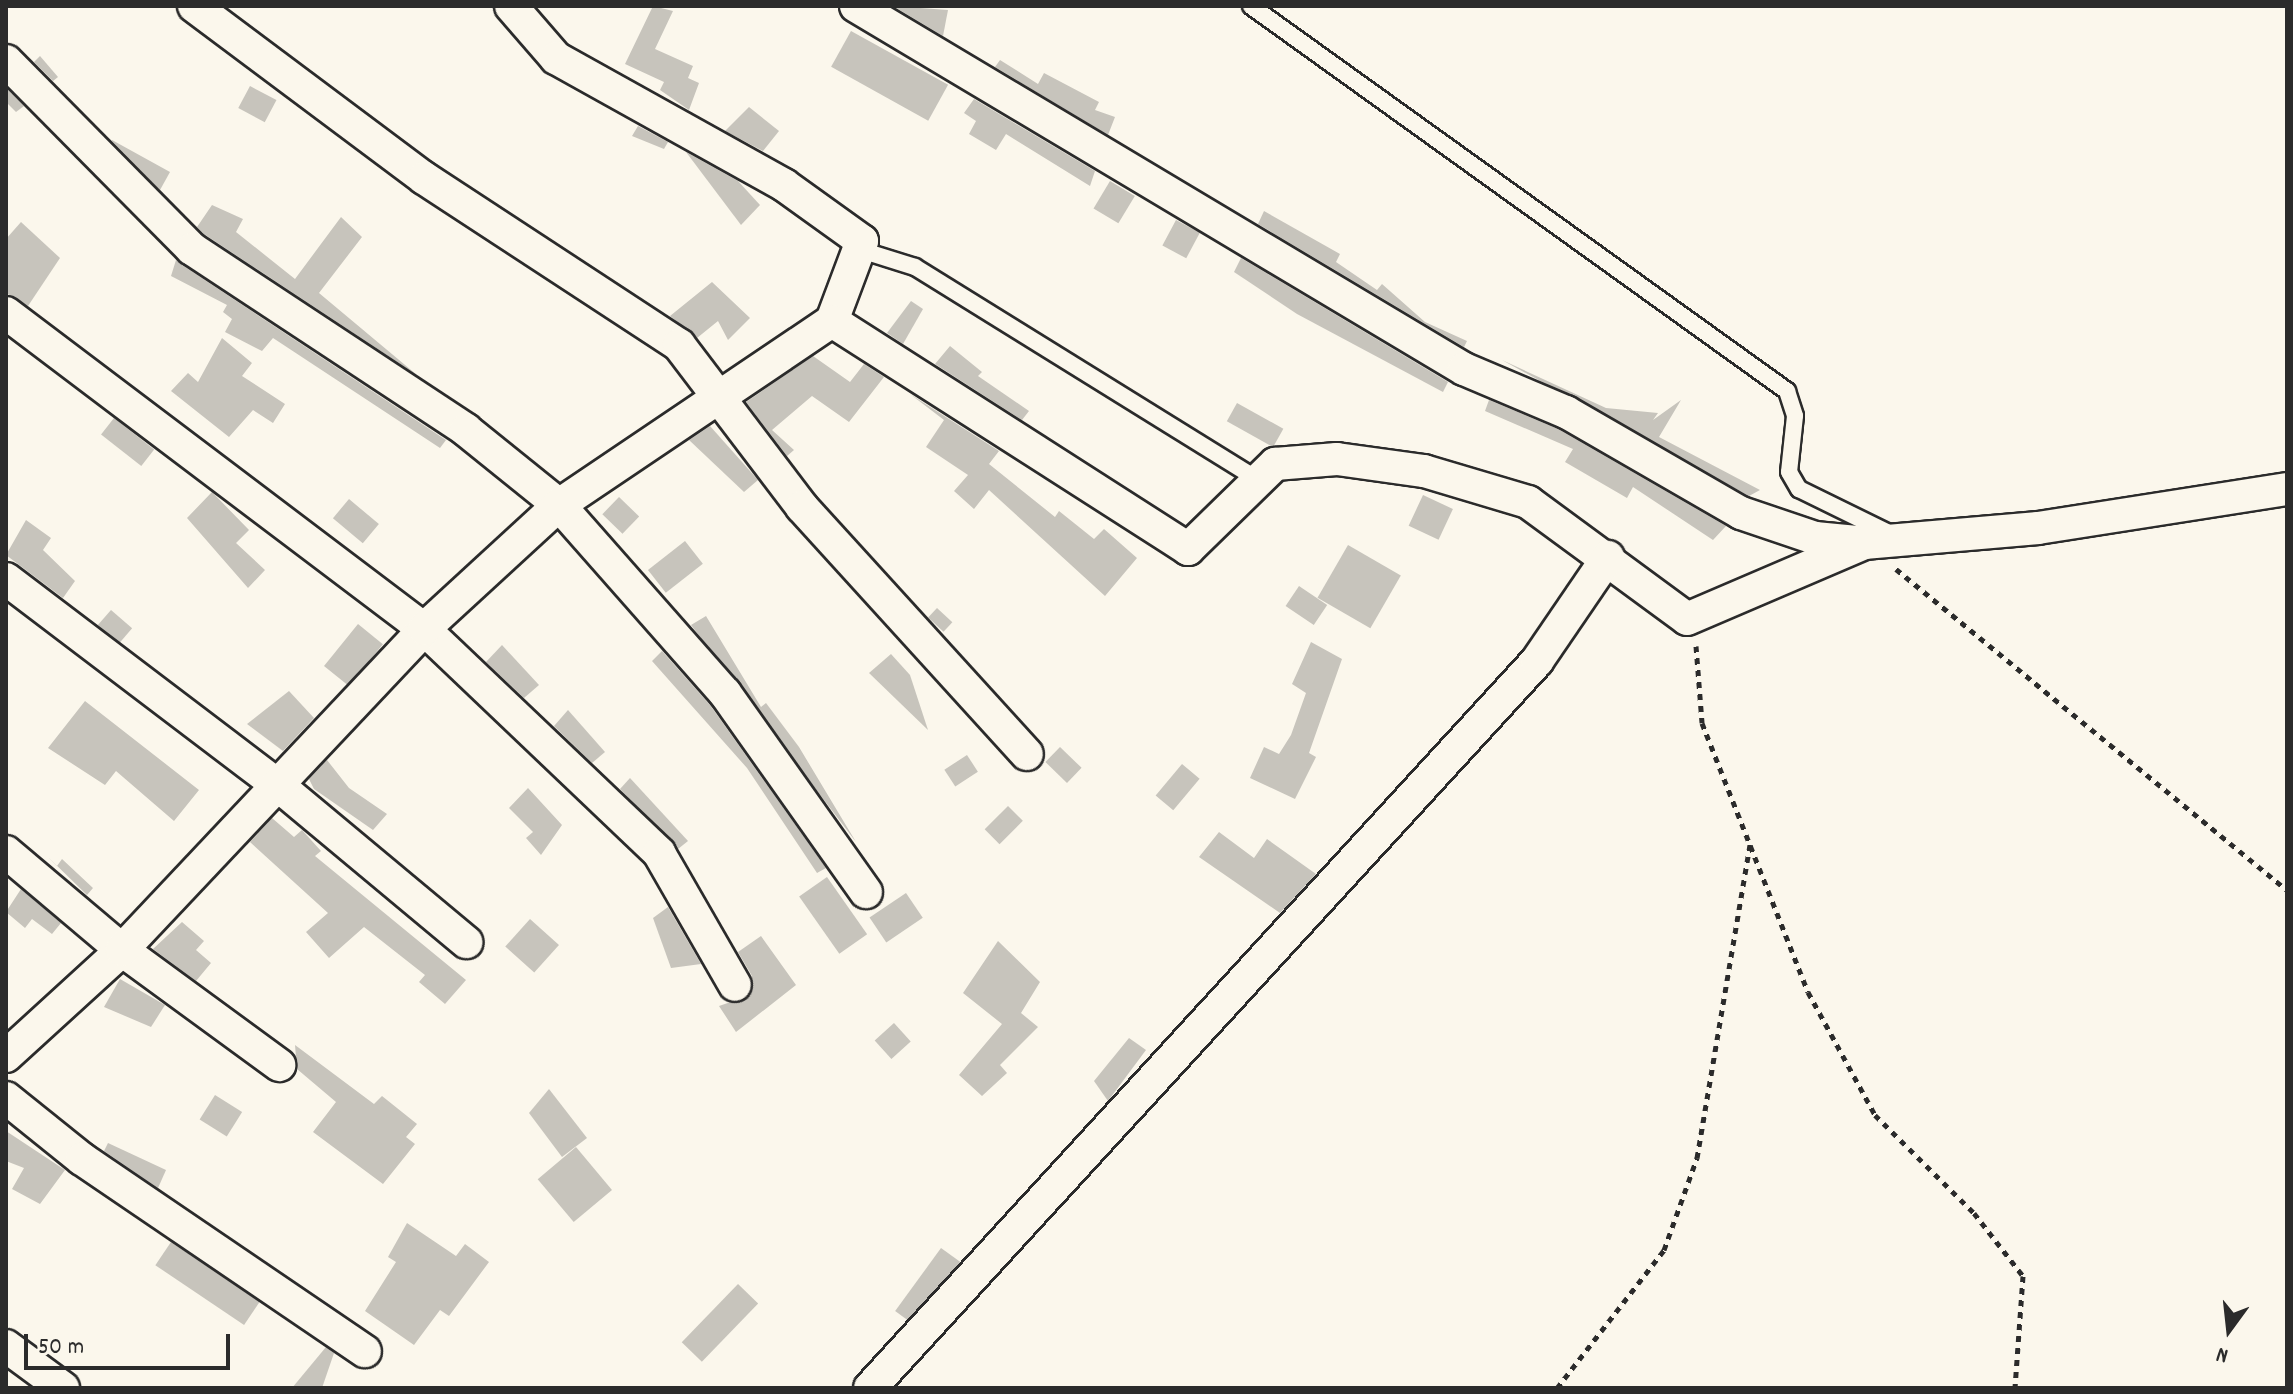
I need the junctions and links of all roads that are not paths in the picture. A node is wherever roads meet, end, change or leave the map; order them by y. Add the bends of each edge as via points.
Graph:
1 (194, 6) edge
2 (511, 6) edge
3 (856, 6) edge
4 (1251, 6) edge
5 (6, 61) edge
6 (864, 251) junction
7 (6, 313) edge
8 (832, 321) junction
9 (719, 394) junction
10 (1255, 478) junction
11 (2287, 489) edge
12 (559, 505) junction
13 (1902, 539) junction
14 (1864, 543) junction
15 (1608, 557) junction
16 (6, 579) edge
17 (424, 629) junction
18 (1027, 754) dead end
19 (279, 786) junction
20 (6, 852) edge
21 (866, 892) dead end
22 (466, 942) dead end
23 (122, 950) junction
24 (735, 985) dead end
25 (6, 1056) edge
26 (279, 1065) dead end
27 (6, 1098) edge
28 (6, 1346) edge
29 (365, 1351) dead end
30 (63, 1388) edge
31 (870, 1388) edge

1 - 9 street via 424,178 634,310 679,345
2 - 6 street via 556,58 784,185 852,232
3 - 14 street via 1464,369 1566,412 1741,513 1815,538
4 - 13 lane via 1787,391 1795,416 1789,472 1799,489
5 - 12 street via 192,249 466,430
6 - 8 street
6 - 10 lane via 915,267
7 - 17 street
8 - 9 street
8 - 10 street via 1188,549
9 - 12 street
9 - 18 street via 812,519
10 - 15 street via 1299,458 1337,459 1499,487
11 - 13 street via 2038,528
12 - 17 street
12 - 21 street via 725,693
13 - 14 street
14 - 15 street via 1687,619
15 - 31 street via 1537,661
16 - 19 street
17 - 19 street
17 - 24 street via 659,853
19 - 22 street
19 - 23 street
20 - 23 street
23 - 25 street
23 - 26 street
27 - 29 street via 82,1159
28 - 30 street

